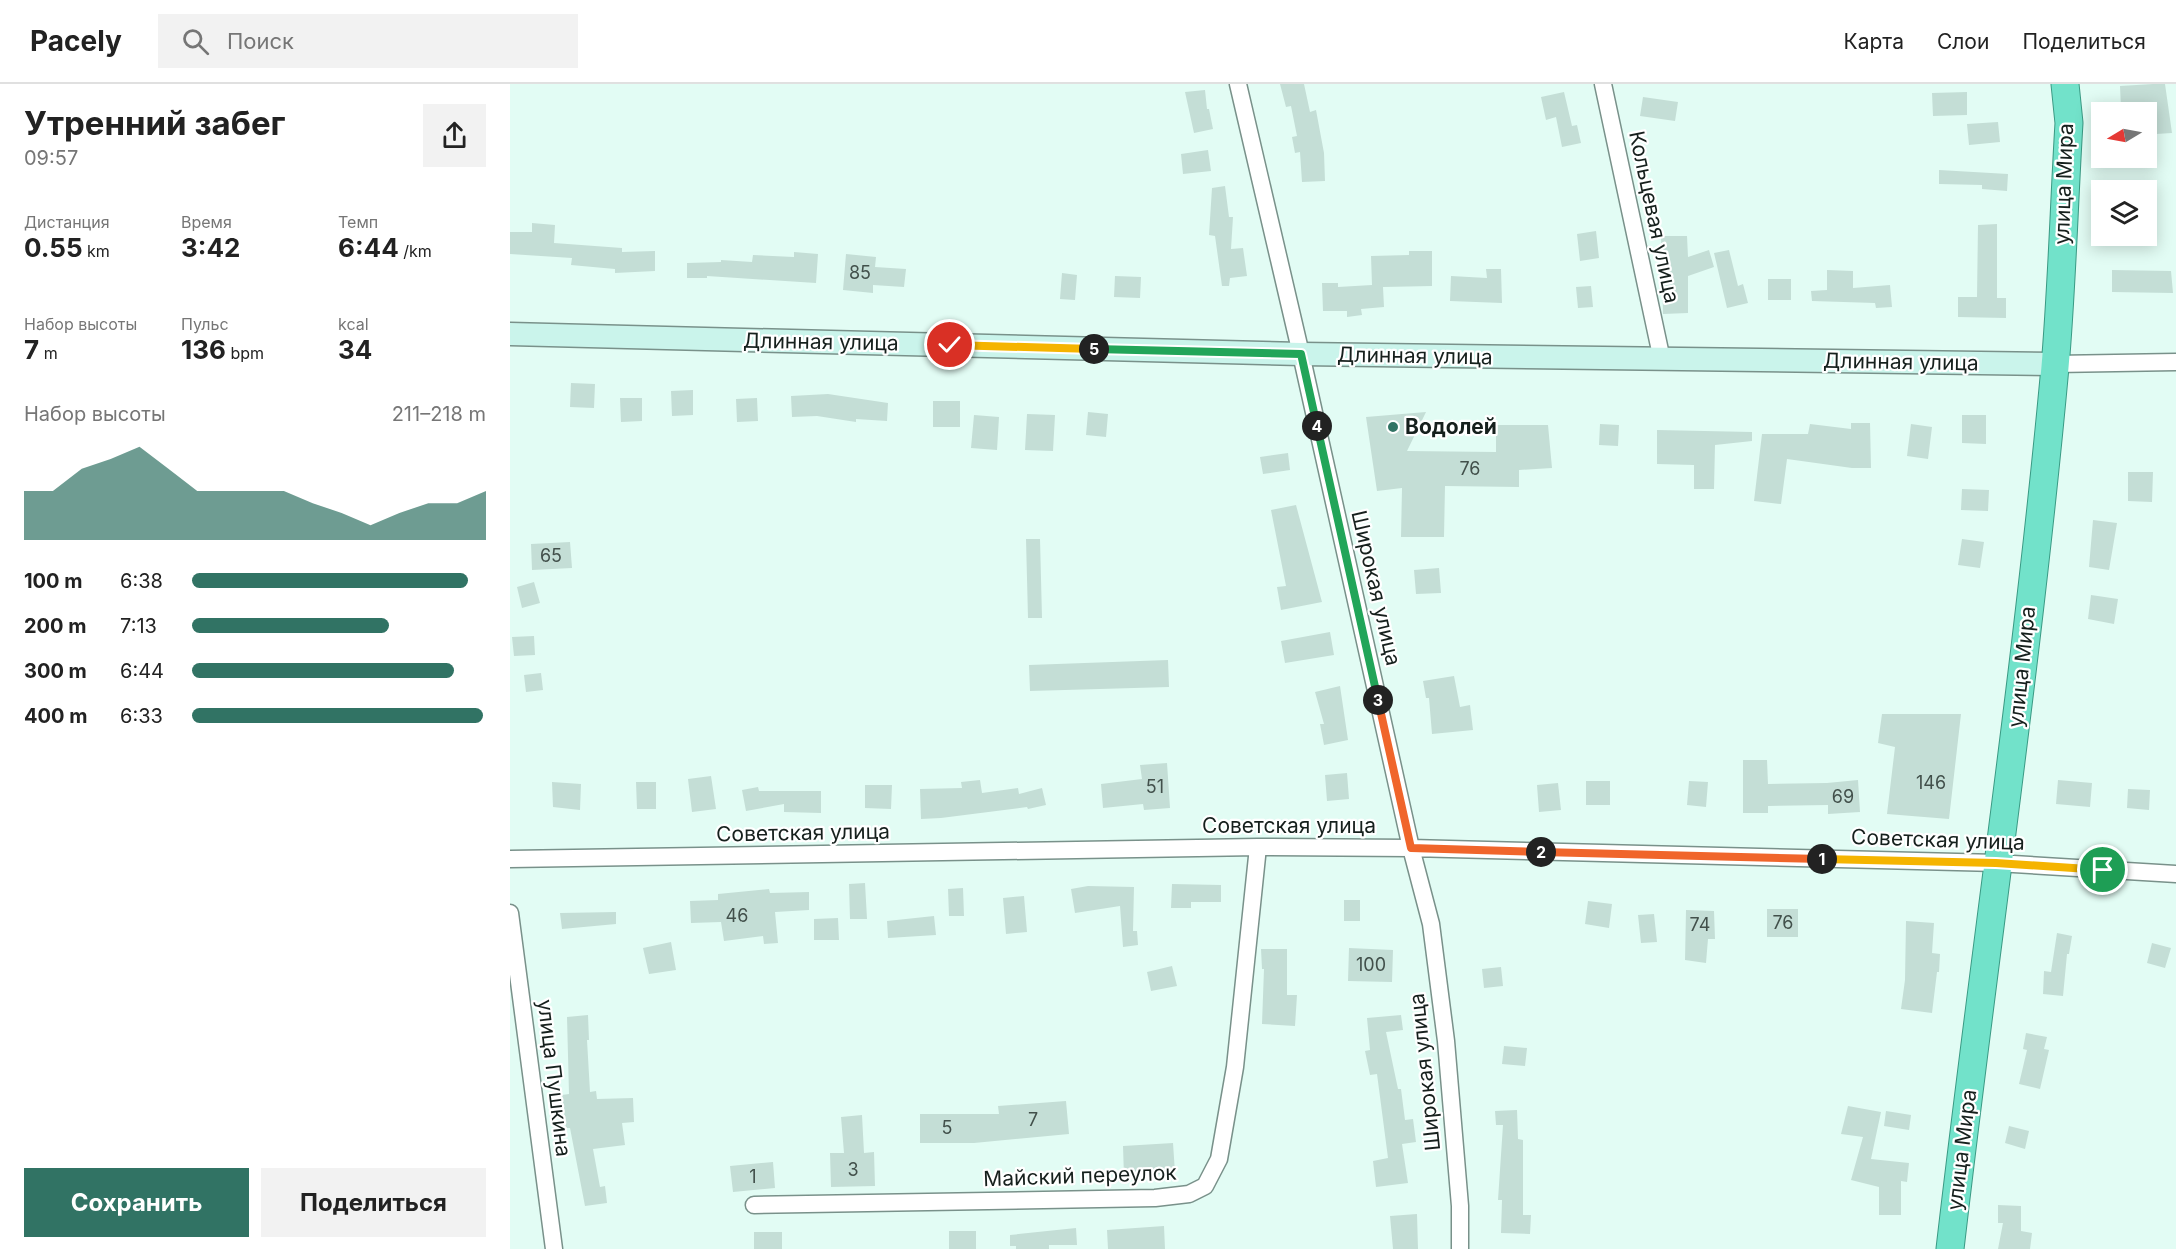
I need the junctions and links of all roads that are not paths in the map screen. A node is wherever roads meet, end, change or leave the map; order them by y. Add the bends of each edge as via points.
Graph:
1 (1238, 84) edge
2 (1603, 84) edge
3 (2065, 84) edge
4 (510, 334) edge
5 (1301, 354) junction
6 (1662, 360) junction
7 (2176, 362) edge
8 (2055, 364) junction
9 (1258, 848) junction
10 (1411, 848) junction
11 (510, 859) edge
12 (1996, 863) junction
13 (2176, 874) edge
14 (510, 913) edge
15 (754, 1205) dead end
16 (554, 1249) edge
17 (1460, 1249) edge
18 (1950, 1249) edge

1 - 5 street, Широкая улица
2 - 6 street, Кольцевая улица
3 - 8 highway, улица Мира via 2069,123
4 - 5 main road, Длинная улица
5 - 6 main road, Длинная улица
5 - 10 street, Широкая улица
6 - 8 main road, Длинная улица
7 - 8 street, Длинная улица
8 - 12 highway, улица Мира via 2008,792
9 - 10 street, Советская улица
9 - 11 street, Советская улица
9 - 15 street, Майский переулок via 1235,1067 1219,1160 1205,1186 1190,1194 1155,1198
10 - 12 street, Советская улица
10 - 17 street, Широкая улица via 1431,924 1446,1041
12 - 13 street, Советская улица
12 - 18 highway, улица Мира
14 - 16 street, улица Пушкина

